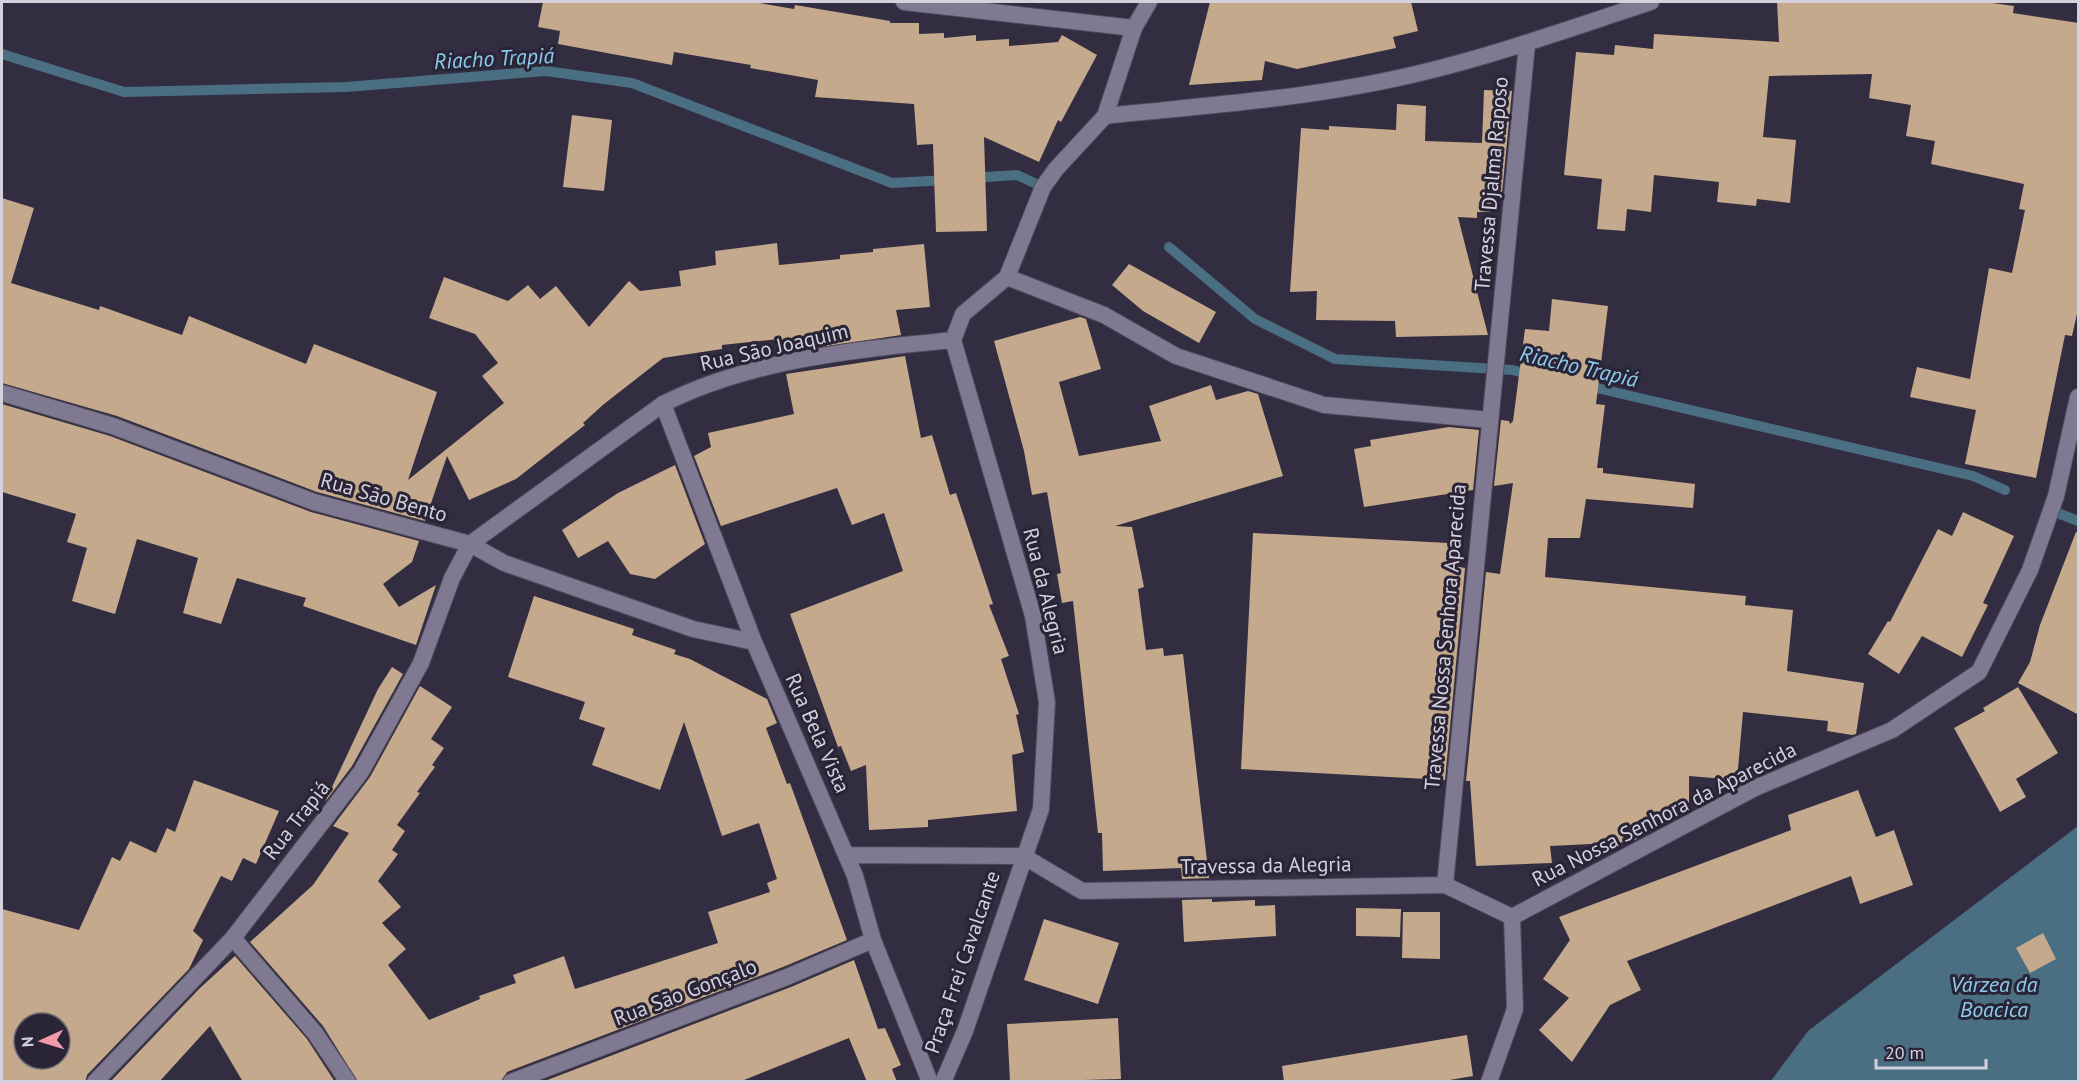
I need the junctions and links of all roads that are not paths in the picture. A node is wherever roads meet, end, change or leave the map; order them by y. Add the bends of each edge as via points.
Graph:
1 (904, 2) edge
2 (1149, 2) edge
3 (1651, 2) edge
4 (1134, 28) junction
5 (1527, 44) junction
6 (1105, 116) junction
7 (1007, 277) junction
8 (953, 340) junction
9 (2, 393) edge
10 (1491, 393) joint
11 (2079, 397) edge
12 (663, 404) junction
13 (1490, 420) junction
14 (470, 544) junction
15 (754, 642) junction
16 (846, 855) junction
17 (1023, 856) junction
18 (1445, 885) junction
19 (1512, 917) junction
20 (233, 938) junction
21 (873, 940) junction
22 (95, 1082) edge
23 (348, 1082) edge
24 (511, 1082) edge
25 (930, 1082) edge
26 (943, 1082) edge
27 (1489, 1082) edge

1 - 4 street
2 - 4 street
3 - 5 street
4 - 6 street
5 - 6 street via 1419,73 1307,94
5 - 10 street, Travessa Djalma Raposo via 1501,328
6 - 7 street via 1044,187
7 - 8 street via 963,314
7 - 13 street via 1104,315 1176,356 1324,405
8 - 12 street, Rua São Joaquim via 829,353 696,387
8 - 17 street, Rua da Alegria via 1033,616 1047,702 1041,809
9 - 14 street, Rua São Bento via 113,426 314,502
10 - 13 street, Travessa Nossa Senhora Aparecida
11 - 19 street, Rua Nossa Senhora da Aparecida via 2056,496 2030,570 1979,672 1892,730 1755,788
12 - 14 street, Rua São Joaquim
12 - 15 street, Rua Bela Vista
13 - 18 street, Travessa Nossa Senhora Aparecida
14 - 15 street, Rua São Bento via 504,563 693,629
14 - 20 street, Rua Trapiá via 452,578 421,663 361,772
15 - 16 street, Rua Bela Vista
16 - 17 street
16 - 21 street, Rua Bela Vista
17 - 18 street, Travessa da Alegria via 1082,891
17 - 26 street, Praça Frei Cavalcante via 965,1031
18 - 19 street, Travessa da Alegria
19 - 27 street via 1515,1008
20 - 22 street, Rua Trapiá
20 - 23 street via 315,1033
21 - 24 street, Rua São Gonçalo via 787,977
21 - 25 street, Rua Bela Vista

